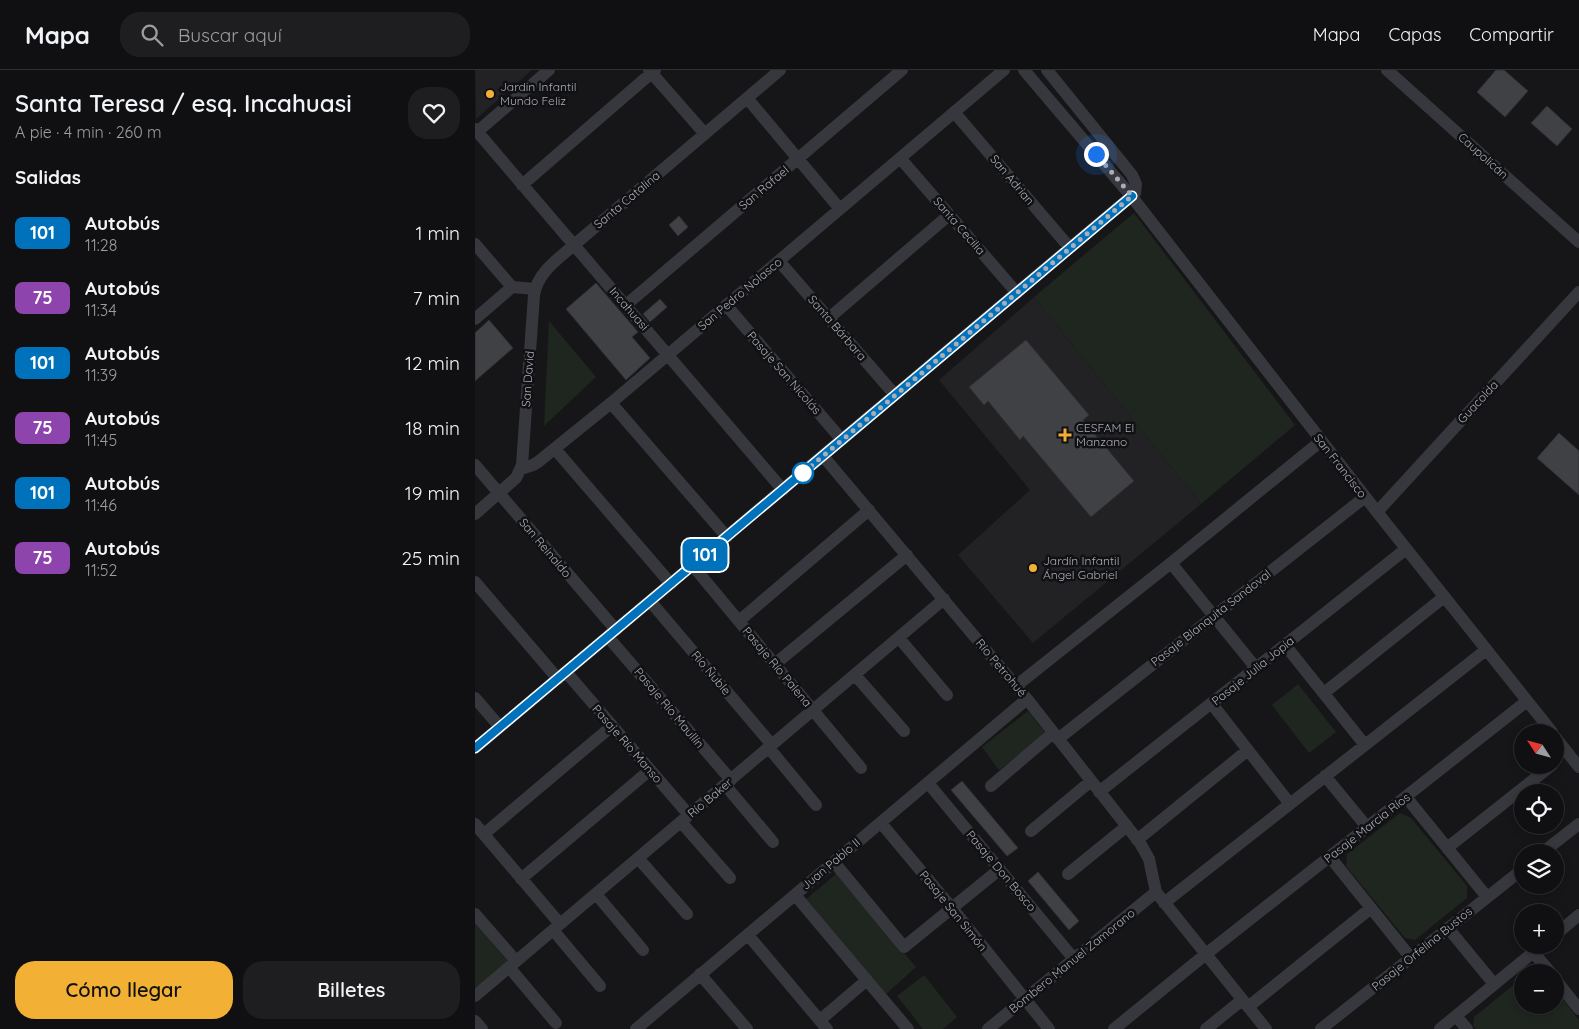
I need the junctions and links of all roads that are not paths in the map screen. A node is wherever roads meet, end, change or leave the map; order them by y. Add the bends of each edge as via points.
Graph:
1 (549, 70) edge
2 (780, 70) edge
3 (902, 70) edge
4 (1004, 70) edge
5 (1024, 70) edge
6 (1047, 70) edge
7 (1387, 70) edge
8 (652, 71) edge
9 (747, 98) junction
10 (954, 112) junction
11 (476, 131) edge
12 (705, 134) junction
13 (900, 158) junction
14 (798, 159) junction
15 (522, 185) junction
16 (1132, 196) junction
17 (841, 209) junction
18 (949, 215) junction
19 (1579, 242) edge
20 (475, 244) edge
21 (574, 245) junction
22 (1070, 248) junction
23 (779, 260) junction
24 (512, 287) junction
25 (535, 289) junction
26 (1579, 292) edge
27 (1017, 293) junction
28 (625, 305) junction
29 (726, 306) junction
30 (829, 318) junction
31 (475, 319) edge
32 (668, 355) junction
33 (895, 395) junction
34 (611, 403) junction
35 (842, 440) junction
36 (1321, 441) junction
37 (555, 449) junction
38 (823, 456) junction
39 (475, 465) edge
40 (521, 469) junction
41 (783, 490) junction
42 (499, 493) junction
43 (1365, 497) junction
44 (869, 510) junction
45 (1377, 512) junction
46 (475, 514) edge
47 (727, 537) junction
48 (1406, 549) junction
49 (907, 554) junction
50 (1171, 564) junction
51 (693, 566) junction
52 (475, 582) edge
53 (671, 584) junction
54 (1444, 597) junction
55 (944, 600) junction
56 (650, 601) junction
57 (1214, 616) junction
58 (739, 621) junction
59 (612, 633) junction
60 (899, 638) junction
61 (1285, 645) junction
62 (1486, 650) junction
63 (775, 664) junction
64 (1256, 668) junction
65 (855, 675) junction
66 (562, 676) junction
67 (1016, 686) junction
68 (1324, 693) junction
69 (947, 695) dead end
70 (475, 698) edge
71 (1027, 699) junction
72 (1527, 701) junction
73 (1212, 704) junction
74 (813, 710) junction
75 (1546, 724) edge
76 (612, 726) junction
77 (500, 727) junction
78 (904, 732) dead end
79 (1056, 736) junction
80 (1365, 745) junction
81 (771, 746) junction
82 (475, 748) edge
83 (1564, 748) edge
84 (1248, 750) junction
85 (1567, 752) junction
86 (1564, 754) edge
87 (1579, 767) edge
88 (861, 768) dead end
89 (650, 770) junction
90 (1540, 774) edge
91 (1325, 776) junction
92 (1091, 781) junction
93 (728, 782) junction
94 (928, 783) junction
95 (991, 786) dead end
96 (1099, 792) junction
97 (1406, 797) junction
98 (1291, 804) junction
99 (816, 805) dead end
100 (685, 819) junction
101 (881, 823) junction
102 (475, 824) edge
103 (1579, 824) edge
104 (1127, 826) junction
105 (1367, 827) junction
106 (1031, 831) dead end
107 (484, 834) junction
108 (1137, 840) junction
109 (773, 842) dead end
110 (1553, 844) edge
111 (1447, 848) junction
112 (1330, 857) junction
113 (639, 858) junction
114 (834, 862) junction
115 (1000, 869) junction
116 (1068, 874) dead end
117 (1514, 876) edge
118 (730, 878) dead end
119 (521, 879) junction
120 (1156, 892) junction
121 (596, 894) junction
122 (795, 895) junction
123 (1487, 897) junction
124 (1164, 903) junction
125 (952, 908) junction
126 (1371, 908) junction
127 (475, 914) edge
128 (687, 914) dead end
129 (1579, 915) edge
130 (556, 927) junction
131 (1448, 928) junction
132 (1564, 928) edge
133 (748, 935) junction
134 (643, 950) dead end
135 (1205, 954) junction
136 (1532, 954) edge
137 (1411, 958) junction
138 (1074, 959) junction
139 (513, 964) junction
140 (701, 974) junction
141 (867, 980) junction
142 (1494, 984) junction
143 (600, 986) dead end
144 (1564, 990) edge
145 (475, 996) edge
146 (1024, 1000) junction
147 (1245, 1003) junction
148 (1579, 1009) edge
149 (1456, 1016) junction
150 (475, 1021) edge
151 (556, 1023) dead end
152 (823, 1024) edge
153 (742, 1027) edge
154 (482, 1029) edge
155 (636, 1029) edge
156 (908, 1029) edge
157 (988, 1029) edge
158 (1049, 1029) edge
159 (1114, 1029) edge
160 (1206, 1029) edge
161 (1266, 1029) edge
162 (1321, 1029) edge
163 (1440, 1029) edge
164 (1467, 1029) edge

1 - 11 street
2 - 9 street, Santa Catalina
3 - 14 street, San Rafael
4 - 10 street, San Pedro Nolasco
5 - 16 street, San Francisco
6 - 16 street via 1132,175 1137,189
7 - 19 street, Caupolicán
8 - 12 street
8 - 15 street
9 - 12 street, Santa Catalina
9 - 14 street
10 - 13 street, San Pedro Nolasco
10 - 22 street, San Adrian
11 - 15 street, Incahuasi
12 - 21 street, Santa Catalina
13 - 17 street, San Pedro Nolasco
13 - 18 street, Santa Cecilia
14 - 17 street
14 - 28 street, San Rafael
15 - 21 street, Incahuasi
16 - 22 street
16 - 36 street, San Francisco
17 - 23 street, San Pedro Nolasco
18 - 27 street, Santa Cecilia
18 - 30 street
20 - 24 street
21 - 25 street, Santa Catalina via 545,271
21 - 28 street, Incahuasi
22 - 27 street
23 - 29 street, San Pedro Nolasco
23 - 30 street, Santa Bárbara
24 - 25 street
24 - 31 street
25 - 40 street, San David
26 - 45 street, Guacolda
27 - 33 street
28 - 32 street, Incahuasi
29 - 32 street, San Pedro Nolasco
29 - 35 street, Pasaje San Nicolás
30 - 33 street, Santa Bárbara
32 - 34 street, San Pedro Nolasco
32 - 41 street, Incahuasi
33 - 35 street
34 - 37 street, San Pedro Nolasco
34 - 47 street
35 - 38 street
36 - 43 street, San Francisco
36 - 50 street
37 - 40 street, San Pedro Nolasco via 533,465
37 - 53 street
38 - 41 street
38 - 44 street, Río Petrohué
39 - 42 street, San Reinaldo
40 - 42 street, San Pedro Nolasco
41 - 47 street
42 - 46 street, San Pedro Nolasco
42 - 59 street, San Reinaldo
43 - 45 street, San Francisco
43 - 57 street, Pasaje Blanquita Sandoval
44 - 49 street, Río Petrohué
44 - 58 street
45 - 48 street, San Francisco
47 - 51 street
48 - 54 street, San Francisco
48 - 61 street, Pasaje Julia Jopia
49 - 55 street, Río Petrohué
49 - 63 street
50 - 57 street
50 - 67 street
51 - 53 street
51 - 58 street, Pasaje Río Palena
52 - 66 street, Pasaje Río Manso
53 - 56 street
54 - 62 street, San Francisco
54 - 68 street
55 - 60 street, Río Baker
55 - 67 street, Río Petrohué
56 - 59 street
56 - 81 street, Río Ñuble
57 - 64 street
57 - 79 street, Pasaje Blanquita Sandoval
58 - 63 street, Pasaje Río Palena
59 - 66 street
59 - 93 street, Pasaje Río Maullín
60 - 65 street, Río Baker
60 - 69 street
61 - 64 street, Pasaje Julia Jopia
61 - 68 street
62 - 72 street, San Francisco
62 - 80 street
63 - 74 street, Pasaje Río Palena
64 - 73 street, Pasaje Julia Jopia
65 - 74 street, Río Baker
65 - 78 street
66 - 76 street, Pasaje Río Manso
66 - 77 street
67 - 71 street, Río Petrohué
68 - 80 street
70 - 77 street
71 - 79 street, Río Petrohué
71 - 94 street, Juan Pablo II
72 - 75 street, San Francisco
72 - 97 street, Pasaje Marcia Ríos
73 - 84 street
73 - 96 street, Pasaje Julia Jopia
74 - 81 street, Río Baker
74 - 88 street, Pasaje Río Palena
76 - 89 street, Pasaje Río Manso
76 - 107 street
77 - 82 street
79 - 92 street, Río Petrohué
79 - 95 street, Pasaje Blanquita Sandoval
80 - 91 street
81 - 93 street, Río Baker
81 - 99 street, Río Ñuble
83 - 85 street
84 - 98 street
84 - 108 street
85 - 86 street
85 - 87 street
89 - 100 street, Pasaje Río Manso
89 - 119 street
90 - 111 street
91 - 98 street
91 - 105 street
92 - 96 street, Río Petrohué
92 - 106 street
93 - 100 street, Río Baker
93 - 109 street, Pasaje Río Maullín
94 - 101 street, Juan Pablo II
94 - 115 street, Pasaje Don Bosco
96 - 104 street, Río Petrohué
97 - 105 street, Pasaje Marcia Ríos
97 - 111 street
98 - 124 street
100 - 113 street, Río Baker
100 - 118 street, Pasaje Río Manso
101 - 114 street, Juan Pablo II
101 - 125 street, Pasaje San Simón
102 - 107 street
103 - 110 street
104 - 108 street, Río Petrohué
104 - 116 street
105 - 112 street, Pasaje Marcia Ríos
107 - 119 street
108 - 120 street, Río Petrohué via 1149,859
111 - 123 street
112 - 126 street
112 - 135 street, Pasaje Marcia Ríos
113 - 121 street, Río Baker
113 - 128 street
114 - 122 street, Juan Pablo II
114 - 125 street via 904,947
115 - 125 street
115 - 138 street, Pasaje Don Bosco
117 - 123 street, Pasaje Orfelina Bustos
119 - 130 street
120 - 124 street
120 - 138 street, Bombero Manuel Zamorano
121 - 130 street, Río Baker
121 - 134 street
122 - 133 street, Juan Pablo II
122 - 141 street
123 - 131 street, Pasaje Orfelina Bustos
124 - 135 street
125 - 146 street, Pasaje San Simón
126 - 137 street
126 - 147 street
127 - 139 street
129 - 132 street
130 - 139 street, Río Baker
130 - 143 street
131 - 137 street, Pasaje Orfelina Bustos
131 - 142 street
133 - 140 street, Juan Pablo II
133 - 152 street
135 - 147 street
135 - 159 street, Pasaje Marcia Ríos
136 - 142 street
137 - 162 street, Pasaje Orfelina Bustos
138 - 146 street, Bombero Manuel Zamorano
139 - 145 street, Río Baker
139 - 151 street
140 - 153 street
140 - 155 street, Juan Pablo II
141 - 152 street
141 - 156 street
142 - 149 street
144 - 148 street
146 - 157 street, Bombero Manuel Zamorano
146 - 158 street, Pasaje San Simón
147 - 160 street
147 - 161 street
149 - 163 street
149 - 164 street
150 - 154 street

